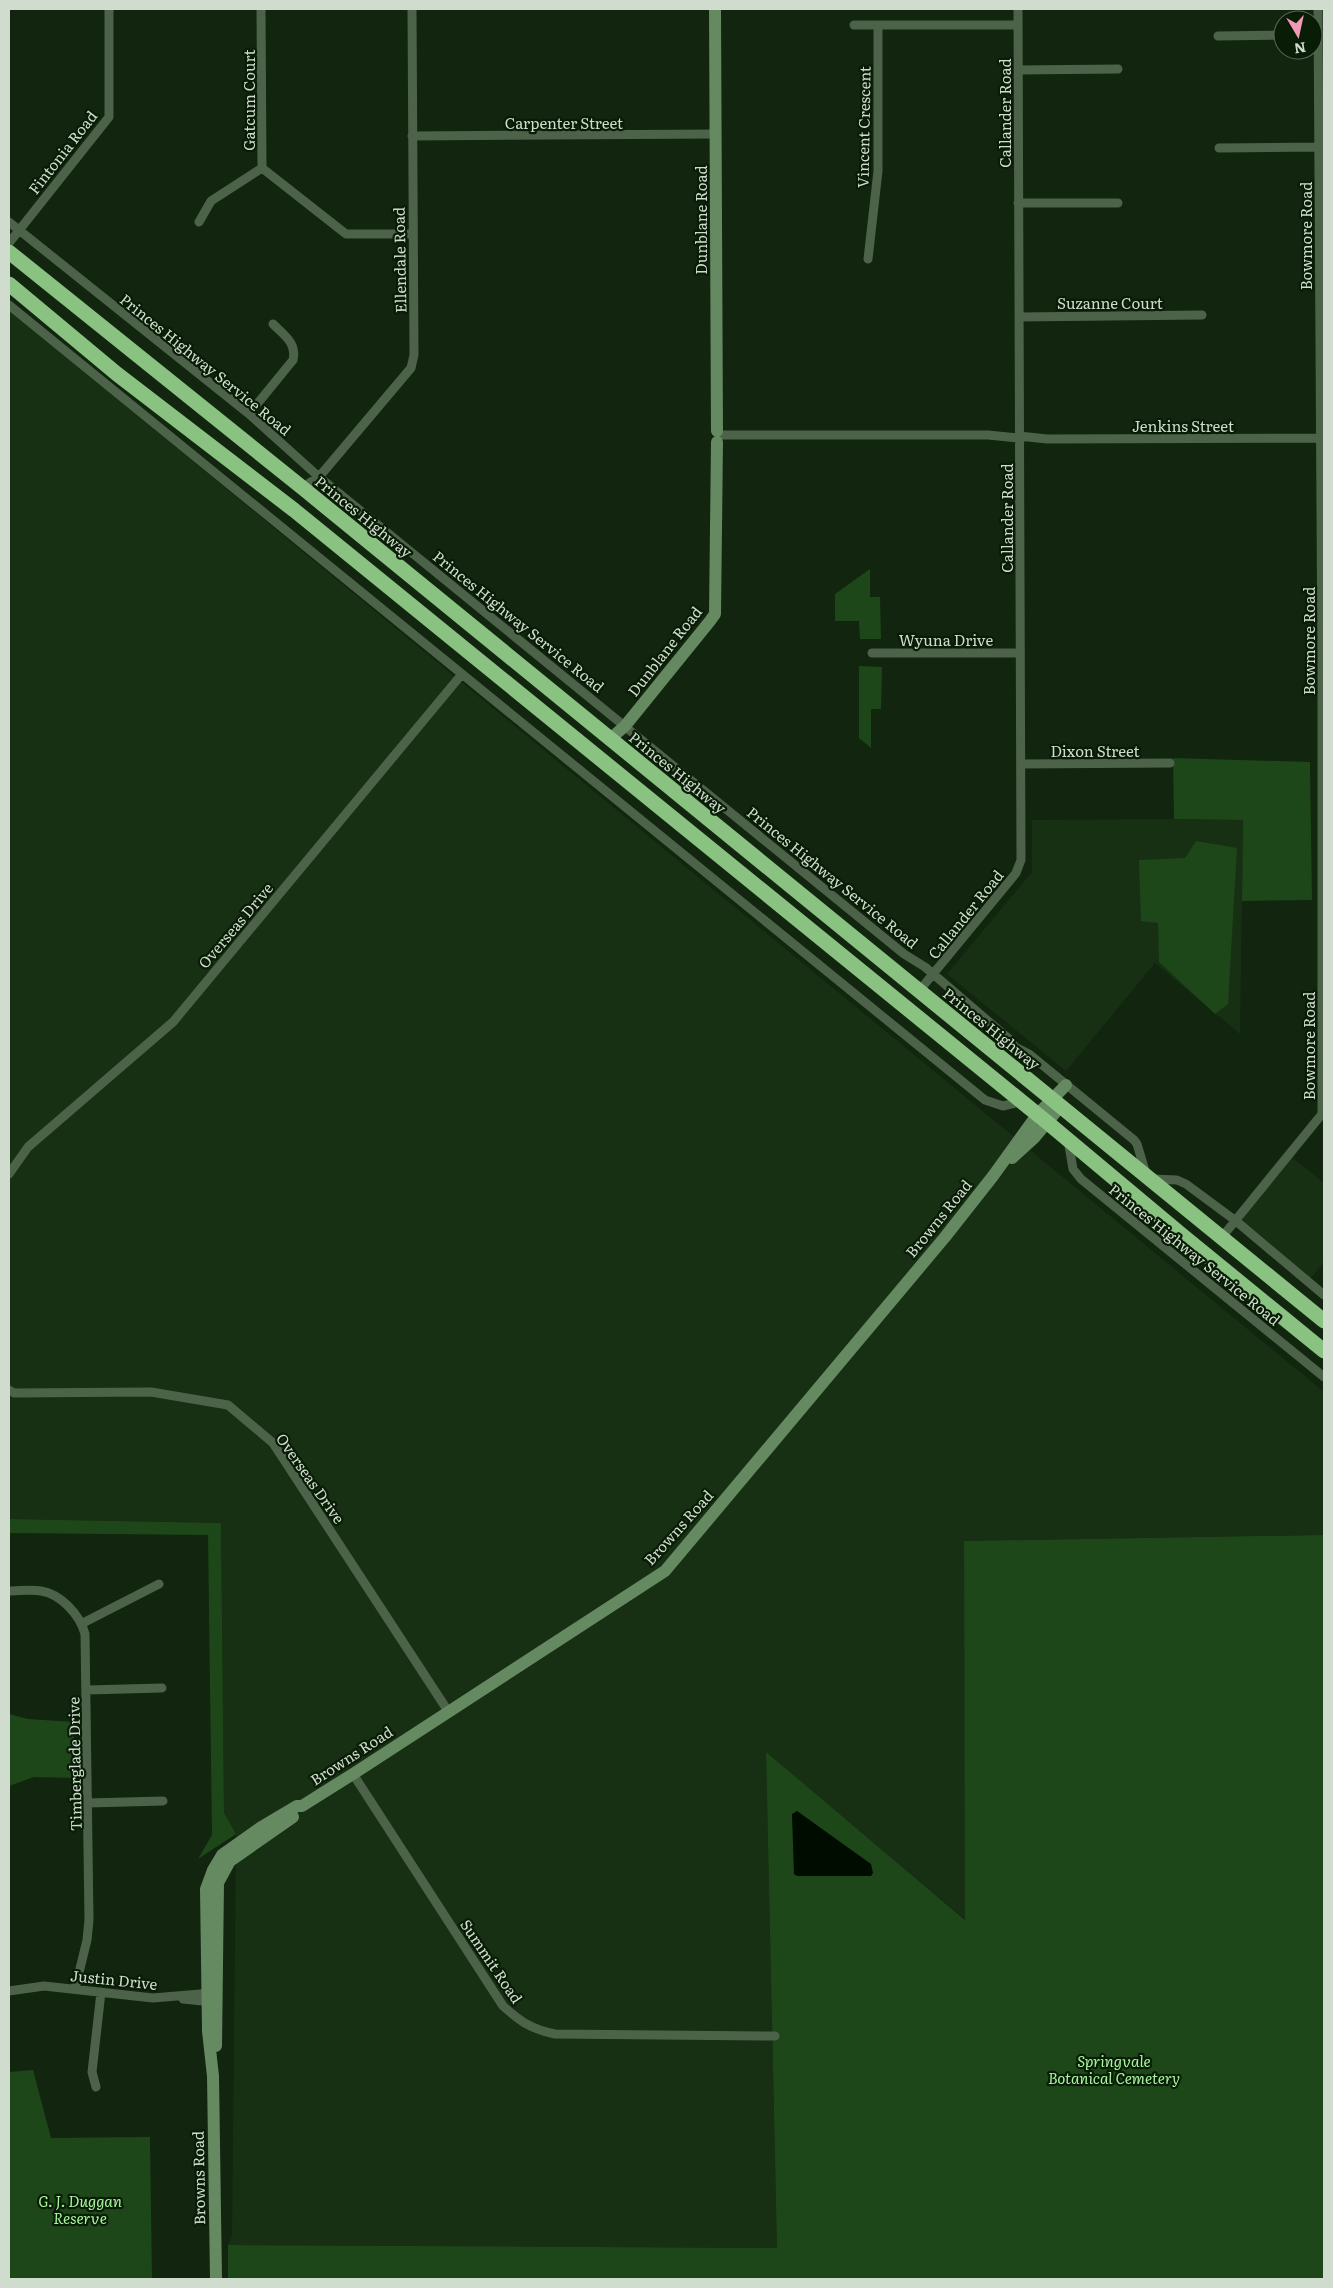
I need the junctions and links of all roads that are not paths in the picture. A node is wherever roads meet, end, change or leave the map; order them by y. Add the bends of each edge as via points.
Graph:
1 (109, 9) edge
2 (261, 9) edge
3 (412, 9) edge
4 (715, 9) edge
5 (1018, 9) edge
6 (854, 25) dead end
7 (878, 26) junction
8 (1018, 26) junction
9 (1273, 35) edge
10 (1218, 36) dead end
11 (1317, 60) edge
12 (1118, 69) dead end
13 (1018, 70) junction
14 (715, 134) junction
15 (412, 136) junction
16 (1319, 147) junction
17 (1219, 148) dead end
18 (262, 168) junction
19 (1018, 203) junction
20 (1118, 203) dead end
21 (9, 222) edge
22 (199, 222) dead end
23 (18, 230) junction
24 (412, 234) junction
25 (9, 242) edge
26 (9, 252) edge
27 (868, 259) dead end
28 (9, 284) edge
29 (9, 305) edge
30 (1202, 315) dead end
31 (1019, 316) junction
32 (273, 324) dead end
33 (249, 414) junction
34 (719, 436) junction
35 (1019, 437) junction
36 (1320, 438) junction
37 (319, 477) junction
38 (304, 490) junction
39 (320, 502) junction
40 (294, 510) junction
41 (1020, 652) junction
42 (872, 653) dead end
43 (462, 674) junction
44 (1323, 674) edge
45 (625, 726) junction
46 (610, 739) junction
47 (627, 754) junction
48 (1170, 763) dead end
49 (1021, 764) junction
50 (708, 849) junction
51 (933, 974) junction
52 (919, 992) junction
53 (1066, 1085) junction
54 (1020, 1102) junction
55 (1056, 1104) junction
56 (1043, 1119) junction
57 (1068, 1140) junction
58 (9, 1174) edge
59 (1147, 1178) junction
60 (1197, 1219) junction
61 (1236, 1221) junction
62 (1183, 1236) junction
63 (1222, 1237) junction
64 (1207, 1254) junction
65 (1324, 1295) edge
66 (1324, 1321) edge
67 (1324, 1351) edge
68 (1324, 1377) edge
69 (9, 1390) edge
70 (159, 1584) dead end
71 (9, 1591) edge
72 (81, 1624) junction
73 (162, 1688) dead end
74 (87, 1690) junction
75 (448, 1711) junction
76 (353, 1774) junction
77 (163, 1801) dead end
78 (88, 1803) junction
79 (75, 1989) junction
80 (9, 1992) edge
81 (101, 1992) junction
82 (213, 1998) junction
83 (774, 2036) dead end
84 (96, 2087) dead end
85 (216, 2279) edge

1 - 23 street, Fintonia Road via 109,117
2 - 18 street, Gatcum Court
3 - 15 street, Ellendale Road
4 - 14 street, Dunblane Road
5 - 8 street, Callander Road
6 - 7 street
7 - 8 street
7 - 27 street, Vincent Crescent via 878,171
8 - 13 street, Callander Road
9 - 10 street
11 - 16 street, Bowmore Road
12 - 13 street
13 - 19 street, Callander Road
14 - 15 street, Carpenter Street
14 - 34 street, Dunblane Road
15 - 24 street, Ellendale Road
16 - 17 street
16 - 36 street, Bowmore Road
18 - 22 street via 211,201
18 - 24 street, Gatcum Court via 346,234
19 - 20 street
19 - 31 street, Callander Road
21 - 23 street
23 - 25 street, Fintonia Road
23 - 33 street, Princes Highway Service Road
24 - 37 street, Ellendale Road via 414,355 411,368
26 - 38 highway, Princes Highway
28 - 40 highway via 118,374
29 - 43 street
30 - 31 street, Suzanne Court
31 - 35 street, Callander Road
32 - 33 street via 291,342 294,360
33 - 37 street, Princes Highway Service Road
34 - 35 street, Jenkins Street
34 - 45 street, Dunblane Road via 715,614
35 - 36 street, Jenkins Street
35 - 41 street, Callander Road
36 - 44 street, Bowmore Road
37 - 38 street, Ellendale Road
37 - 39 street
37 - 45 street, Princes Highway Service Road
38 - 39 highway, Princes Highway
38 - 40 highway
39 - 46 highway, Princes Highway
40 - 50 highway
41 - 42 street, Wyuna Drive
41 - 49 street, Callander Road
43 - 54 street via 985,1100 1003,1106
43 - 58 street, Overseas Drive via 173,1022 28,1147
44 - 61 street, Bowmore Road via 1322,1114
45 - 46 street, Dunblane Road
45 - 47 street
45 - 51 street, Princes Highway Service Road via 904,954
46 - 47 highway, Princes Highway
46 - 50 highway via 611,757 676,810
47 - 52 highway, Princes Highway
48 - 49 street, Dixon Street
49 - 51 street, Callander Road via 1020,866
50 - 54 highway
51 - 52 street, Callander Road
51 - 53 street, Princes Highway Service Road via 1009,1038 1015,1047 1029,1054
52 - 55 highway, Princes Highway
53 - 55 street, Browns Road
53 - 59 street, Princes Highway Service Road via 1134,1140
54 - 56 highway
55 - 56 street, Browns Road
55 - 59 highway, Princes Highway
56 - 57 highway
56 - 75 street, Browns Road via 665,1570
57 - 62 highway
57 - 68 street, Princes Highway Service Road via 1073,1169 1081,1179
59 - 60 highway, Princes Highway
59 - 61 street, Princes Highway Service Road via 1183,1182
60 - 62 highway
60 - 63 highway, Princes Highway
61 - 63 street, Bowmore Road
61 - 65 street, Princes Highway Service Road
62 - 64 highway
63 - 64 highway
63 - 66 highway, Princes Highway
64 - 67 highway
69 - 75 street, Overseas Drive via 14,1393 151,1392 228,1405 273,1443
70 - 72 street
71 - 72 street, Timberglade Drive via 49,1594 69,1608
72 - 74 street, Timberglade Drive via 86,1646
73 - 74 street
74 - 78 street, Timberglade Drive
75 - 76 street, Browns Road
76 - 82 street, Browns Road via 222,1855 206,1889
76 - 83 street, Summit Road via 503,2006 519,2021 554,2034
77 - 78 street
78 - 79 street, Timberglade Drive via 89,1929
79 - 80 street, Justin Drive via 31,1987
79 - 81 street, Justin Drive
81 - 82 street, Justin Drive via 153,1998
81 - 84 street via 92,2072
82 - 85 street, Browns Road via 208,2031 213,2076

